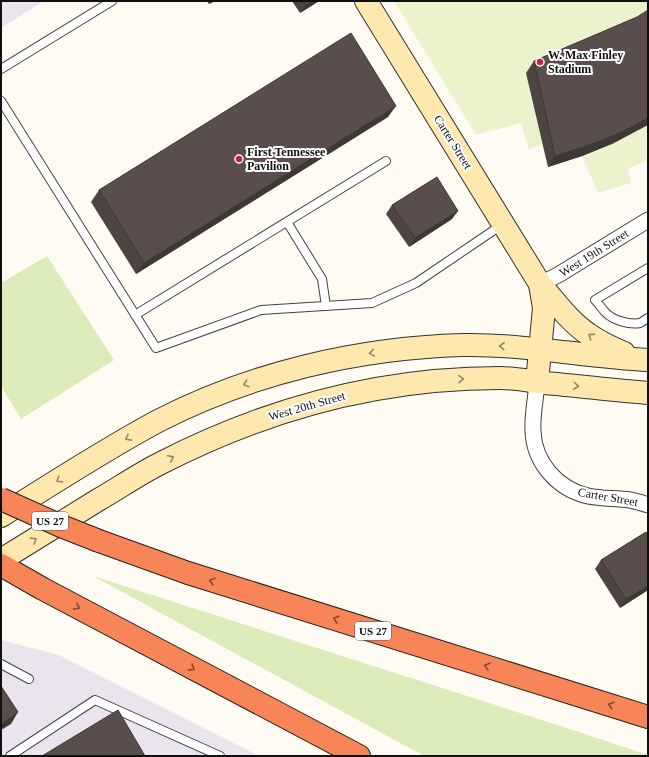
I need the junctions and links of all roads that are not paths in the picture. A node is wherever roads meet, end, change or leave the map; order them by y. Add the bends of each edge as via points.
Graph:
1 (112, 1) edge
2 (366, 1) edge
3 (1, 69) edge
4 (1, 101) edge
5 (386, 161) dead end
6 (648, 220) edge
7 (287, 222) junction
8 (504, 223) junction
9 (648, 268) edge
10 (540, 284) junction
11 (326, 306) junction
12 (135, 315) junction
13 (648, 318) edge
14 (541, 341) junction
15 (643, 360) edge
16 (538, 382) junction
17 (648, 393) edge
18 (1, 499) edge
19 (648, 505) edge
20 (1, 516) edge
21 (1, 560) edge
22 (1, 565) edge
23 (1, 664) edge
24 (29, 679) dead end
25 (648, 717) edge
26 (318, 734) junction
27 (10, 756) edge
28 (220, 756) edge
29 (353, 756) edge
30 (359, 756) edge

1 - 3 lane
2 - 8 main road, Carter Street
4 - 12 lane
5 - 7 lane
6 - 10 street, West 19th Street
7 - 11 lane via 322,279
7 - 12 lane
8 - 10 main road, Carter Street
8 - 11 lane via 416,283 372,303
9 - 13 lane via 595,300 612,318 630,323 640,323
10 - 14 main road, Carter Street via 544,308
15 -> 10 main road via 587,334 567,316
11 - 12 lane via 261,310 156,348
14 - 15 main road
14 - 16 main road, Carter Street
14 -> 20 main road via 503,346 463,345 383,351 304,366 267,377 216,395 159,420
16 -> 17 main road, West 20th Street
16 - 19 street, Carter Street via 534,442 550,474 578,493 632,500
21 -> 16 main road, West 20th Street via 159,464 230,430 268,416 344,395 423,382 502,378
25 -> 18 highway, US 27, bridge via 188,573 99,542
22 -> 26 highway
23 - 24 lane
26 - 29 highway
26 - 30 highway
27 - 28 lane via 95,700

